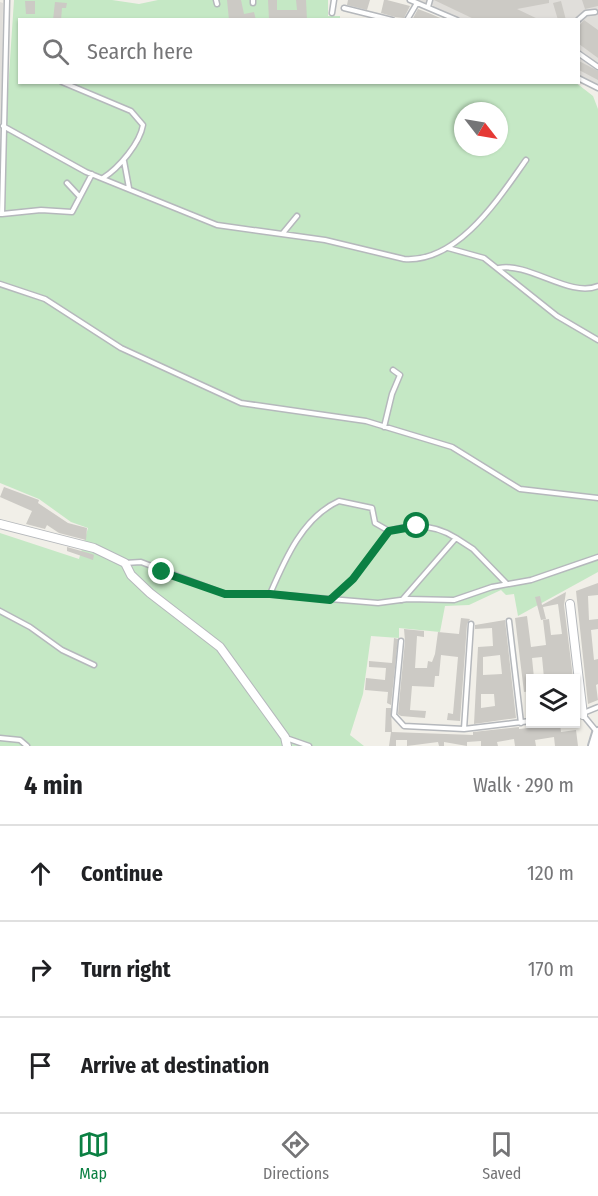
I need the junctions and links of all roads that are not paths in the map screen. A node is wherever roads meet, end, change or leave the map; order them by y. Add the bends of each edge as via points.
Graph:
1 (7, 0) edge
2 (334, 0) edge
3 (410, 0) edge
4 (430, 0) edge
5 (417, 3) junction
6 (428, 7) junction
7 (344, 8) dead end
8 (595, 12) dead end
9 (332, 14) dead end
10 (384, 18) edge
11 (408, 18) edge
12 (453, 18) edge
13 (580, 18) edge
14 (580, 54) edge
15 (598, 67) edge
16 (580, 79) edge
17 (67, 84) edge
18 (598, 88) edge
19 (3, 126) junction
20 (124, 160) junction
21 (526, 160) dead end
22 (92, 174) junction
23 (103, 178) junction
24 (67, 183) dead end
25 (129, 189) junction
26 (80, 197) junction
27 (1, 214) edge
28 (297, 216) dead end
29 (282, 234) junction
30 (447, 248) junction
31 (499, 268) junction
32 (0, 284) edge
33 (598, 286) edge
34 (591, 289) junction
35 (598, 292) edge
36 (598, 340) edge
37 (393, 370) dead end
38 (384, 428) junction
39 (598, 498) edge
40 (0, 524) edge
41 (389, 531) junction
42 (456, 538) junction
43 (598, 557) edge
44 (125, 563) junction
45 (507, 584) junction
46 (270, 594) junction
47 (330, 600) junction
48 (402, 600) junction
49 (570, 604) dead end
50 (0, 611) edge
51 (509, 621) dead end
52 (471, 624) dead end
53 (401, 641) dead end
54 (94, 664) dead end
55 (576, 674) edge
56 (598, 707) edge
57 (580, 715) edge
58 (580, 716) edge
59 (526, 722) edge
60 (520, 723) junction
61 (464, 729) junction
62 (598, 733) edge
63 (0, 738) edge
64 (286, 742) edge
65 (27, 746) edge
66 (309, 746) edge
67 (594, 746) edge

1 - 19 lane
2 - 9 lane
3 - 5 lane
4 - 6 lane
5 - 6 lane
5 - 11 lane
6 - 12 lane
7 - 10 lane
8 - 13 lane
14 - 15 lane
16 - 18 lane
17 - 20 lane via 138,117 142,133
19 - 22 lane
19 - 27 lane
20 - 23 lane
20 - 25 lane
21 - 30 lane via 482,220
22 - 23 lane
22 - 26 lane
23 - 25 lane
24 - 26 lane
25 - 29 lane via 217,225
26 - 27 lane via 68,212
28 - 29 lane
29 - 30 lane via 325,240 404,260
30 - 31 lane via 477,254
31 - 34 lane via 513,267
31 - 36 lane via 557,316
32 - 38 lane via 45,299 121,348 242,402 338,416
33 - 34 lane
34 - 35 lane
37 - 38 lane via 400,375
38 - 39 lane via 452,447 520,489
40 - 44 street via 94,548
41 - 42 lane via 427,526
41 - 46 lane via 375,523 372,508 342,501 329,505 315,516 288,555
41 - 47 lane via 353,579
42 - 45 lane via 473,549
42 - 48 lane
43 - 45 lane
44 - 46 lane via 141,562 225,594
44 - 64 street via 150,594 220,647
45 - 48 lane via 454,600
46 - 47 lane
47 - 48 lane
49 - 55 street
50 - 54 lane via 62,650
51 - 60 lane
52 - 61 lane
53 - 61 lane via 394,715 398,722 404,726
56 - 57 lane
58 - 62 lane
59 - 60 lane
60 - 61 lane
62 - 67 street
63 - 65 lane via 20,740
64 - 66 lane

